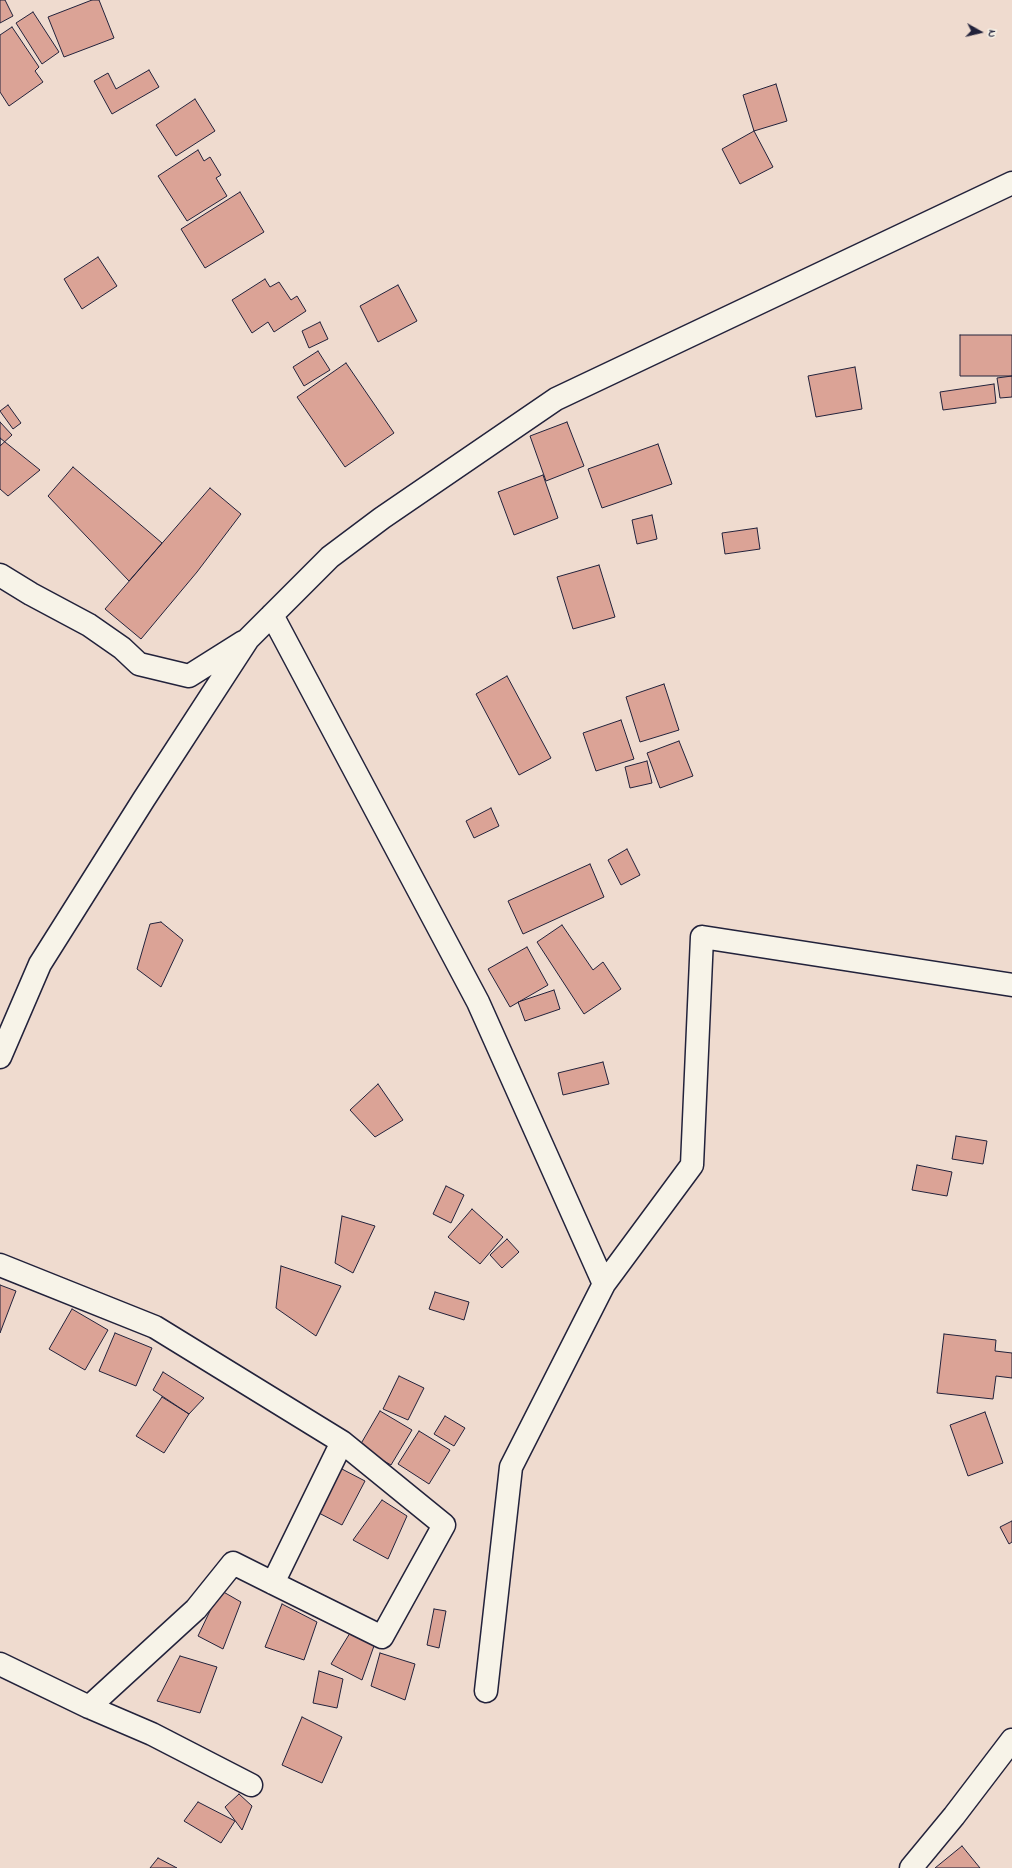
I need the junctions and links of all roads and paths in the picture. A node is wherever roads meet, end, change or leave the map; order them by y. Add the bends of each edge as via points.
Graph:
1 (1012, 183) edge
2 (0, 575) edge
3 (272, 615) junction
4 (248, 639) junction
5 (1012, 985) edge
6 (0, 1057) edge
7 (0, 1265) edge
8 (604, 1284) junction
9 (342, 1442) junction
10 (273, 1583) junction
11 (0, 1664) edge
12 (486, 1691) dead end
13 (89, 1708) junction
14 (1012, 1740) edge
15 (251, 1785) dead end
16 (911, 1868) edge

1 - 3 street via 556,399 330,557
2 - 4 street via 89,626 122,648 139,664 189,676
3 - 4 street
3 - 8 street via 478,1002
4 - 6 street via 40,964
5 - 8 street via 702,937 692,1165
7 - 9 street via 155,1327
8 - 12 street via 511,1467
9 - 10 street
9 - 10 street via 444,1525 382,1637
10 - 13 street via 233,1564 196,1609
11 - 13 street
13 - 15 street via 152,1734
14 - 16 street

